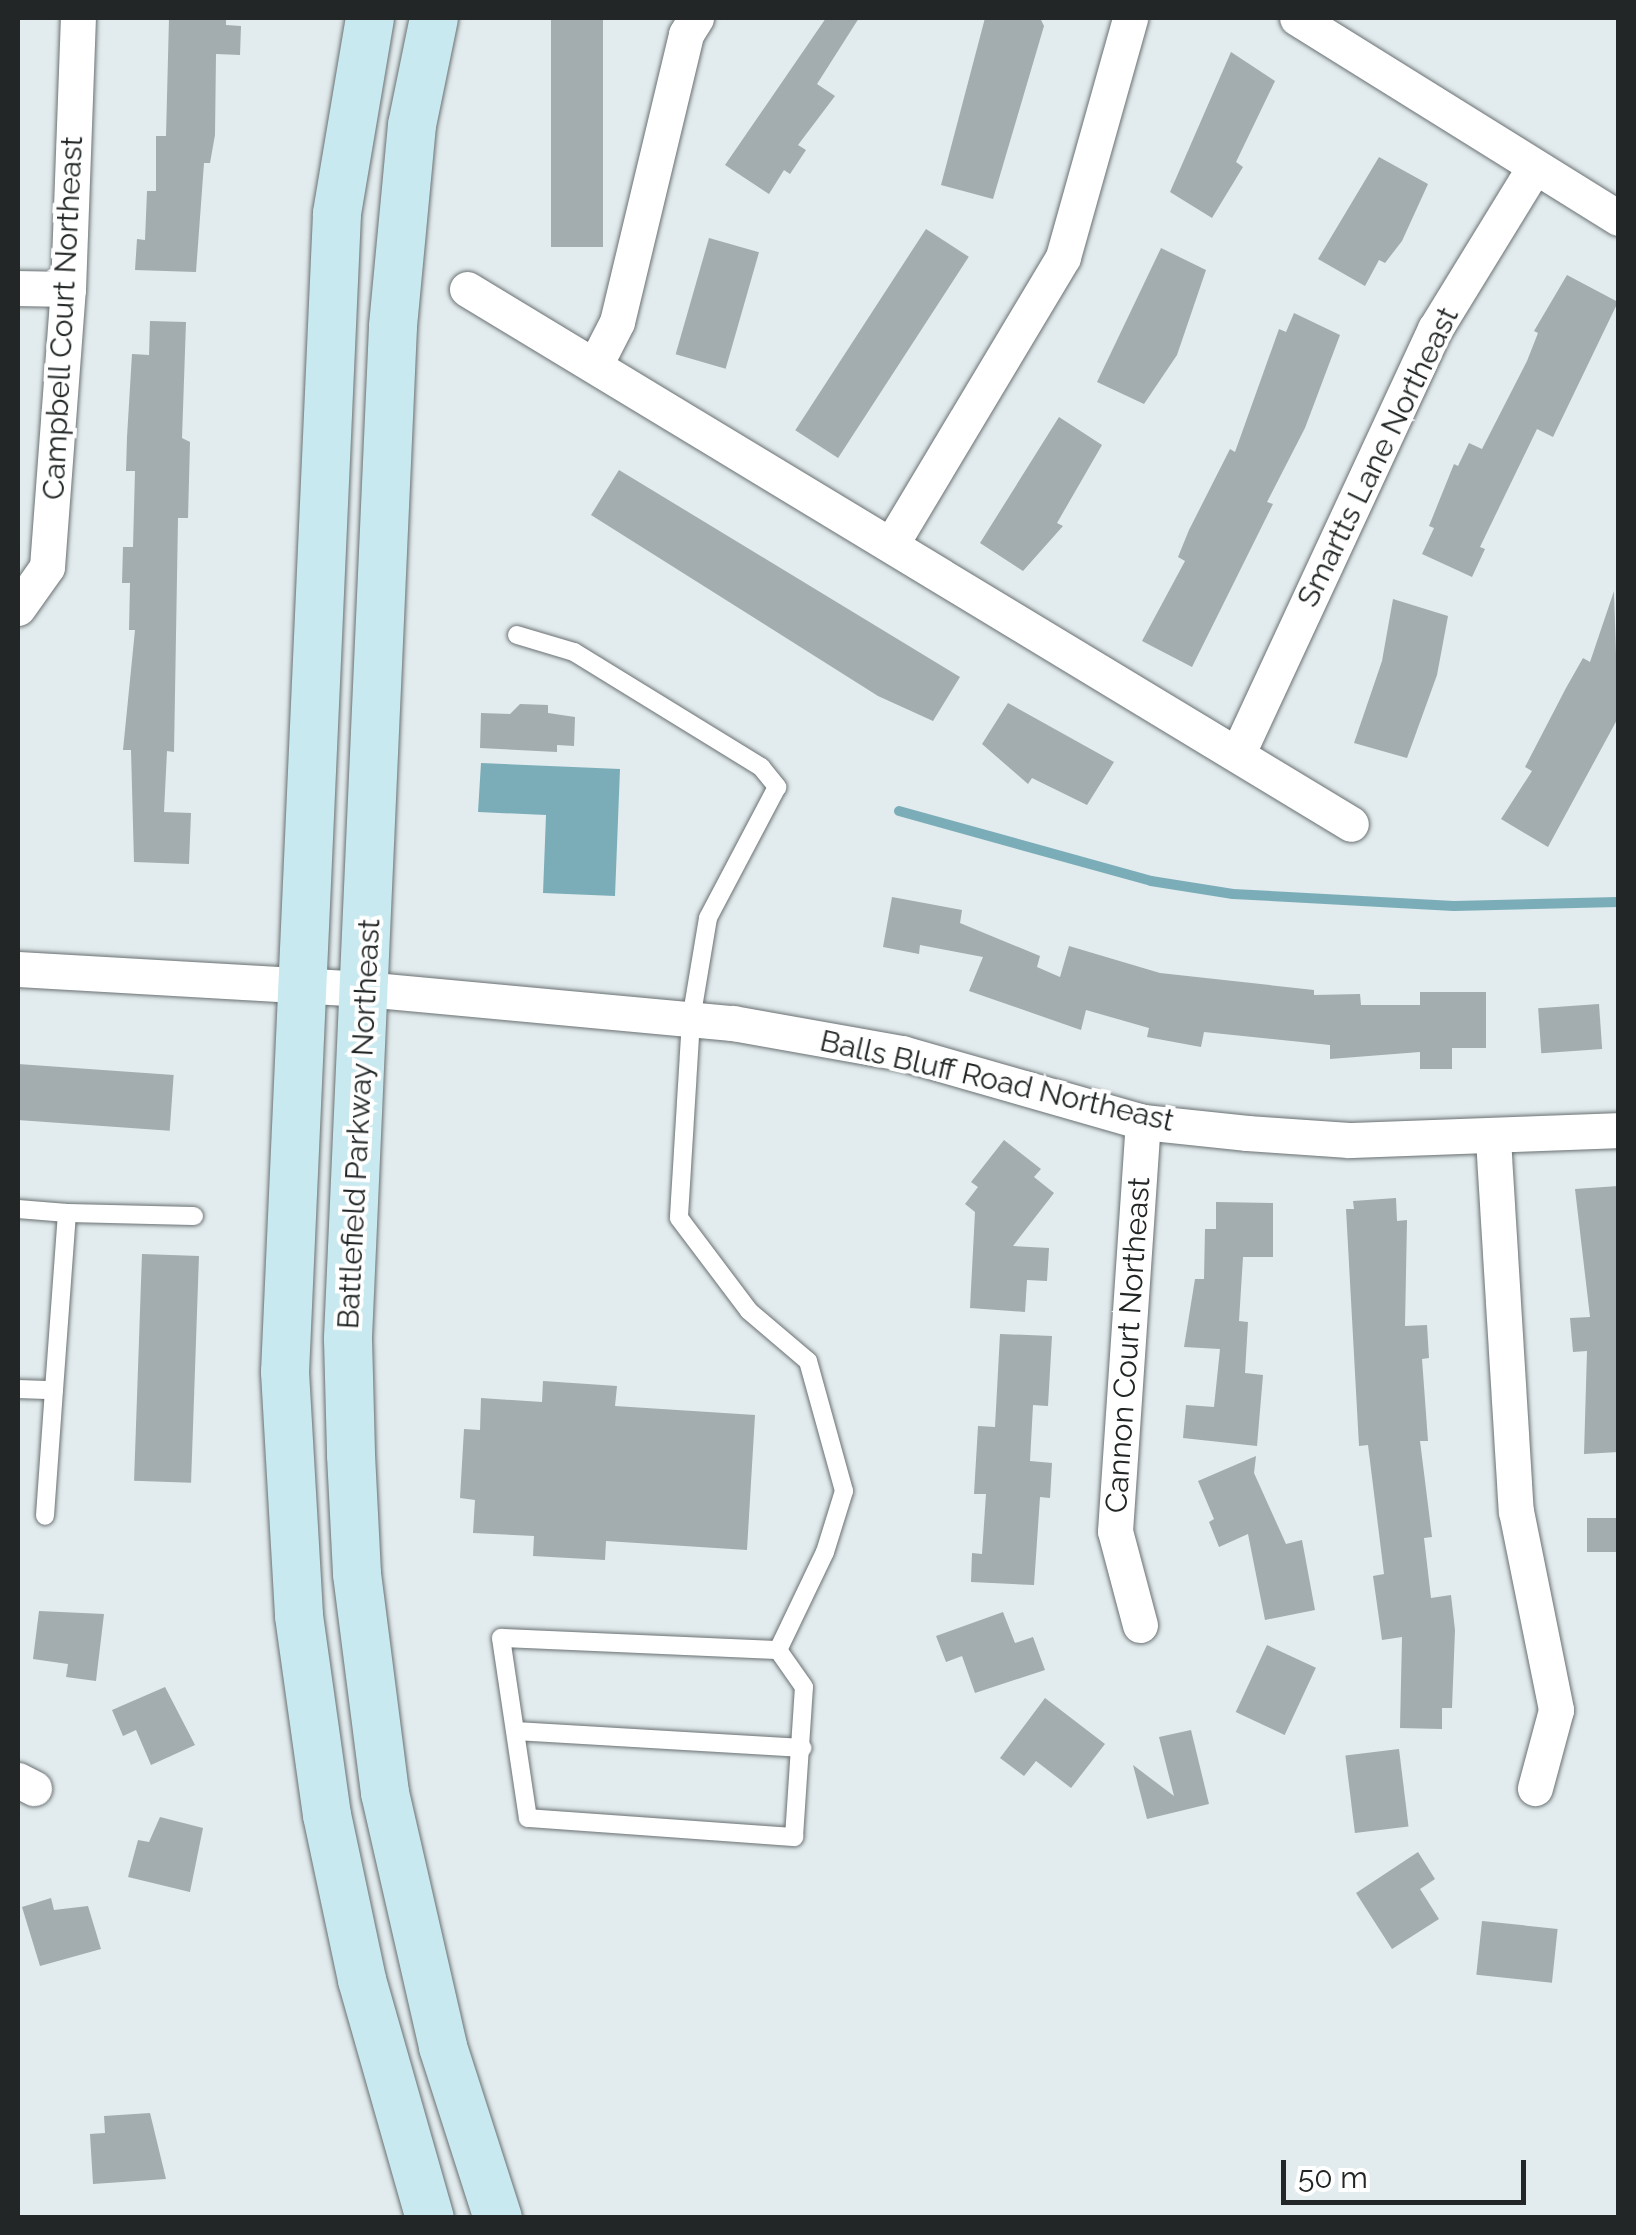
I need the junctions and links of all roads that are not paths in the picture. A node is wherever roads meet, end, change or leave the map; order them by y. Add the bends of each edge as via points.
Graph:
1 (78, 18) edge
2 (370, 18) edge
3 (434, 18) edge
4 (696, 18) edge
5 (1130, 18) edge
6 (1297, 18) edge
7 (1533, 169) junction
8 (1618, 218) edge
9 (18, 288) edge
10 (68, 289) junction
11 (467, 289) dead end
12 (595, 366) junction
13 (892, 542) junction
14 (18, 608) edge
15 (517, 636) dead end
16 (1238, 753) junction
17 (1352, 824) dead end
18 (18, 970) edge
19 (301, 984) junction
20 (364, 989) junction
21 (690, 1020) junction
22 (1143, 1122) junction
23 (1618, 1130) edge
24 (1492, 1139) junction
25 (18, 1209) edge
26 (67, 1213) junction
27 (194, 1216) dead end
28 (18, 1389) edge
29 (54, 1390) junction
30 (45, 1516) dead end
31 (1140, 1625) dead end
32 (778, 1650) junction
33 (516, 1730) junction
34 (802, 1748) junction
35 (1535, 1788) dead end
36 (430, 2218) edge
37 (498, 2218) edge

1 - 10 street, Campbell Court Northeast
2 - 19 main road, Battlefield Parkway Northeast via 336,214
3 - 20 main road, Battlefield Parkway Northeast via 412,125 398,256
4 - 12 street via 686,34 617,322
5 - 13 street via 1063,257
6 - 7 street
7 - 8 street
7 - 16 street, Smartts Lane Northeast via 1435,329
9 - 10 street
10 - 14 street, Campbell Court Northeast via 48,567
11 - 12 street
12 - 13 street
13 - 16 street
15 - 21 lane via 574,652 762,768 777,788 708,918
16 - 17 street
18 - 19 street, Balls Bluff Road Northeast
19 - 20 street, Balls Bluff Road Northeast
19 - 36 main road, Battlefield Parkway Northeast via 285,1372 299,1616 327,1815 355,1949
20 - 21 street, Balls Bluff Road Northeast
20 - 37 main road, Battlefield Parkway Northeast via 348,1339 357,1574 370,1691 412,1924
21 - 22 street, Balls Bluff Road Northeast via 902,1054
21 - 32 lane via 679,1218 749,1311 808,1361 844,1491 825,1552
22 - 24 street, Balls Bluff Road Northeast via 1349,1140
22 - 31 street, Cannon Court Northeast via 1115,1531
23 - 24 street, Balls Bluff Road Northeast
24 - 35 street via 1516,1511 1556,1710
25 - 26 lane
26 - 27 lane
26 - 29 lane
28 - 29 lane
29 - 30 lane
32 - 33 lane via 501,1638
32 - 34 lane via 804,1688
33 - 34 lane
33 - 34 lane via 528,1818 794,1837

